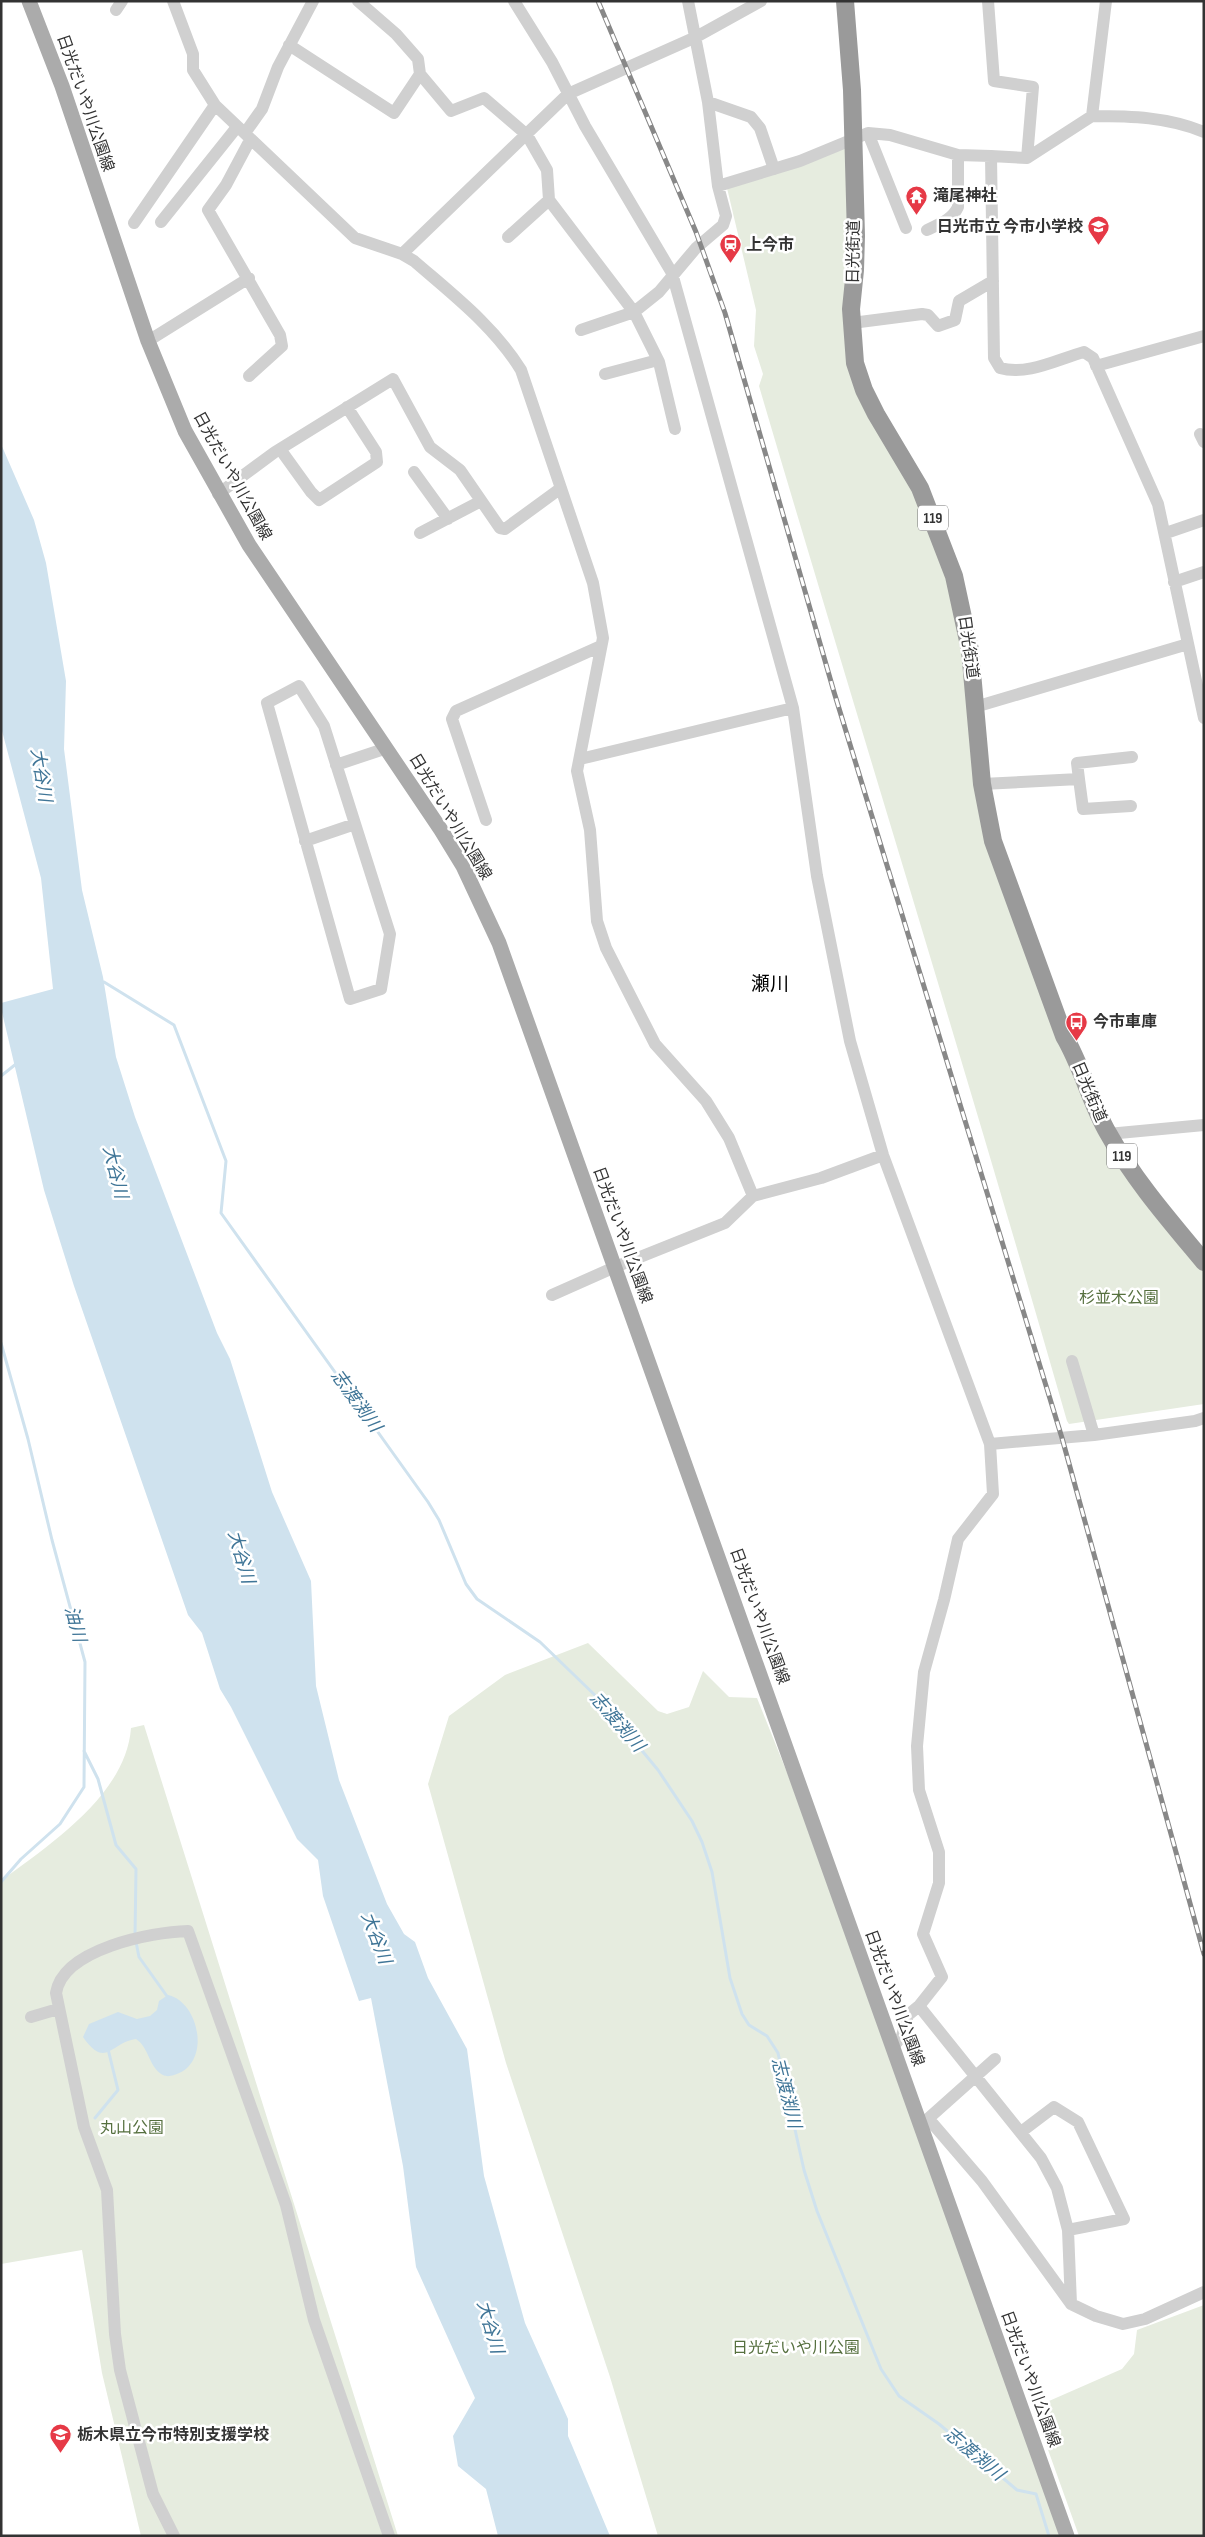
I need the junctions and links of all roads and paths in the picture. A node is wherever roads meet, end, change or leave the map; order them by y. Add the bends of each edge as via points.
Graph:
1 (29, 1) edge
2 (173, 1) edge
3 (313, 1) edge
4 (514, 1) edge
5 (688, 1) edge
6 (761, 1) edge
7 (845, 1) edge
8 (988, 1) edge
9 (1106, 1) edge
10 (363, 3) edge
11 (696, 37) junction
12 (290, 45) junction
13 (420, 74) junction
14 (568, 94) junction
15 (708, 102) junction
16 (215, 105) junction
17 (1092, 116) junction
18 (1204, 132) edge
19 (244, 133) junction
20 (527, 135) junction
21 (860, 136) junction
22 (958, 155) junction
23 (991, 156) junction
24 (1027, 158) junction
25 (774, 169) junction
26 (718, 186) junction
27 (549, 200) junction
28 (161, 222) dead end
29 (134, 223) dead end
30 (906, 228) dead end
31 (927, 230) dead end
32 (508, 237) dead end
33 (402, 254) junction
34 (672, 273) junction
35 (249, 278) junction
36 (993, 281) junction
37 (634, 312) junction
38 (852, 323) junction
39 (581, 330) dead end
40 (1204, 336) edge
41 (148, 341) junction
42 (658, 360) junction
43 (1096, 366) junction
44 (605, 374) dead end
45 (249, 376) dead end
46 (347, 407) junction
47 (675, 429) dead end
48 (280, 448) junction
49 (414, 472) dead end
50 (561, 488) junction
51 (218, 494) junction
52 (481, 501) junction
53 (448, 519) junction
54 (1204, 520) edge
55 (420, 533) dead end
56 (1166, 533) junction
57 (1204, 572) edge
58 (1174, 582) junction
59 (1188, 644) junction
60 (601, 646) junction
61 (975, 707) junction
62 (793, 708) junction
63 (1204, 718) edge
64 (387, 748) junction
65 (1132, 757) dead end
66 (580, 759) junction
67 (336, 765) junction
68 (1079, 779) junction
69 (982, 784) junction
70 (1131, 806) dead end
71 (486, 820) dead end
72 (355, 824) junction
73 (305, 841) junction
74 (1204, 1125) edge
75 (1108, 1134) junction
76 (883, 1155) junction
77 (753, 1196) junction
78 (1204, 1262) edge
79 (615, 1267) junction
80 (552, 1295) dead end
81 (1072, 1361) dead end
82 (1204, 1418) edge
83 (1094, 1435) junction
84 (990, 1444) junction
85 (919, 2006) junction
86 (58, 2009) junction
87 (31, 2017) dead end
88 (893, 2046) junction
89 (995, 2060) dead end
90 (974, 2077) junction
91 (921, 2125) junction
92 (1021, 2132) junction
93 (1068, 2230) junction
94 (1204, 2292) edge
95 (1071, 2304) junction
96 (174, 2536) edge
97 (389, 2536) edge
98 (1067, 2536) edge

1 - 41 main road, 日光だいや川公園線 via 62,86
2 - 16 street via 193,54 193,70
3 - 12 street
4 - 14 street
5 - 11 street
6 - 11 street
7 - 21 highway, 日光街道 / 119 via 852,90
8 - 24 street via 994,80 1033,87
9 - 17 street
10 - 13 street via 418,59
11 - 14 street
11 - 15 street
12 - 13 street via 394,113
12 - 19 street via 262,108
13 - 20 street via 451,111 484,98
14 - 20 street
14 - 34 street
15 - 25 street via 751,117 760,128
15 - 26 street
16 - 19 street
16 - 29 street
17 - 18 street via 1181,122
17 - 24 street
19 - 28 street
19 - 33 street via 355,238
19 - 35 street via 226,185 208,210
20 - 27 street via 547,170
20 - 33 street
21 - 22 street via 890,135
21 - 25 street
21 - 30 street
21 - 38 highway, 日光街道 / 119
22 - 23 street
22 - 31 street via 958,207 948,220
23 - 24 street
23 - 36 street
25 - 26 street
26 - 34 street via 726,216 723,225
27 - 32 street
27 - 37 street
33 - 50 street via 475,315 509,350 521,370
34 - 37 street via 659,292
34 - 62 street
35 - 41 street
35 - 45 street via 280,335 282,346
36 - 38 street via 959,301 955,320 950,323 938,326 928,315 922,314
36 - 43 street via 994,358 1000,368 1010,371 1042,365 1084,352 1093,358
37 - 39 street
37 - 42 street
38 - 61 highway, 日光街道 / 119 via 855,363 864,390 920,488 954,576 970,650
40 - 43 street
41 - 51 main road, 日光だいや川公園線 via 178,416
42 - 44 street
42 - 47 street
43 - 56 street via 1158,504
46 - 48 street
46 - 48 street via 376,452 377,462 319,500
46 - 52 street via 393,379 430,447 460,470
48 - 51 street
49 - 53 street
50 - 52 street via 505,529 500,528
50 - 60 street via 593,583
51 - 64 main road, 日光だいや川公園線
52 - 53 street
53 - 55 street
54 - 56 street
56 - 58 street
57 - 58 street
58 - 59 street
59 - 61 street
59 - 63 street
60 - 66 street
60 - 71 street via 456,711 452,719
61 - 69 highway, 日光街道 / 119
62 - 66 street
62 - 76 street via 817,876 848,1031
64 - 67 street
64 - 79 main road, 日光だいや川公園線 via 452,848 490,922
65 - 68 street via 1077,763
66 - 77 street via 576,771 590,830 596,921 606,948 655,1044 706,1101 729,1138
67 - 72 street
67 - 73 street via 324,726 299,686 267,703
68 - 69 street
68 - 70 street via 1083,809
69 - 75 highway, 日光街道 / 119 via 1000,863 1064,1036
72 - 73 street
72 - 73 street via 390,934 381,989 350,1000
74 - 75 street
75 - 78 highway, 日光街道 / 119 via 1153,1199
76 - 77 street via 822,1178
76 - 84 street
77 - 79 street via 725,1222
79 - 80 street
79 - 88 main road, 日光だいや川公園線
81 - 83 street
82 - 83 street
83 - 84 street
84 - 85 street via 993,1494 958,1539 924,1672 917,1746 920,1790 939,1852 939,1883 923,1934 942,1976
85 - 88 street via 908,2015 902,2036
85 - 90 street
86 - 87 street
86 - 96 street via 84,2127 107,2190 120,2370 153,2494
86 - 97 street via 57,1986 86,1956 135,1938 188,1931 286,2204 314,2320
88 - 91 main road, 日光だいや川公園線
89 - 90 street
90 - 91 street
90 - 92 street
91 - 95 street via 933,2124 976,2174
91 - 98 main road, 日光だいや川公園線
92 - 93 street via 1041,2158 1057,2188
92 - 93 street via 1054,2107 1078,2122 1124,2219
93 - 95 street
94 - 95 street via 1145,2319 1123,2324

